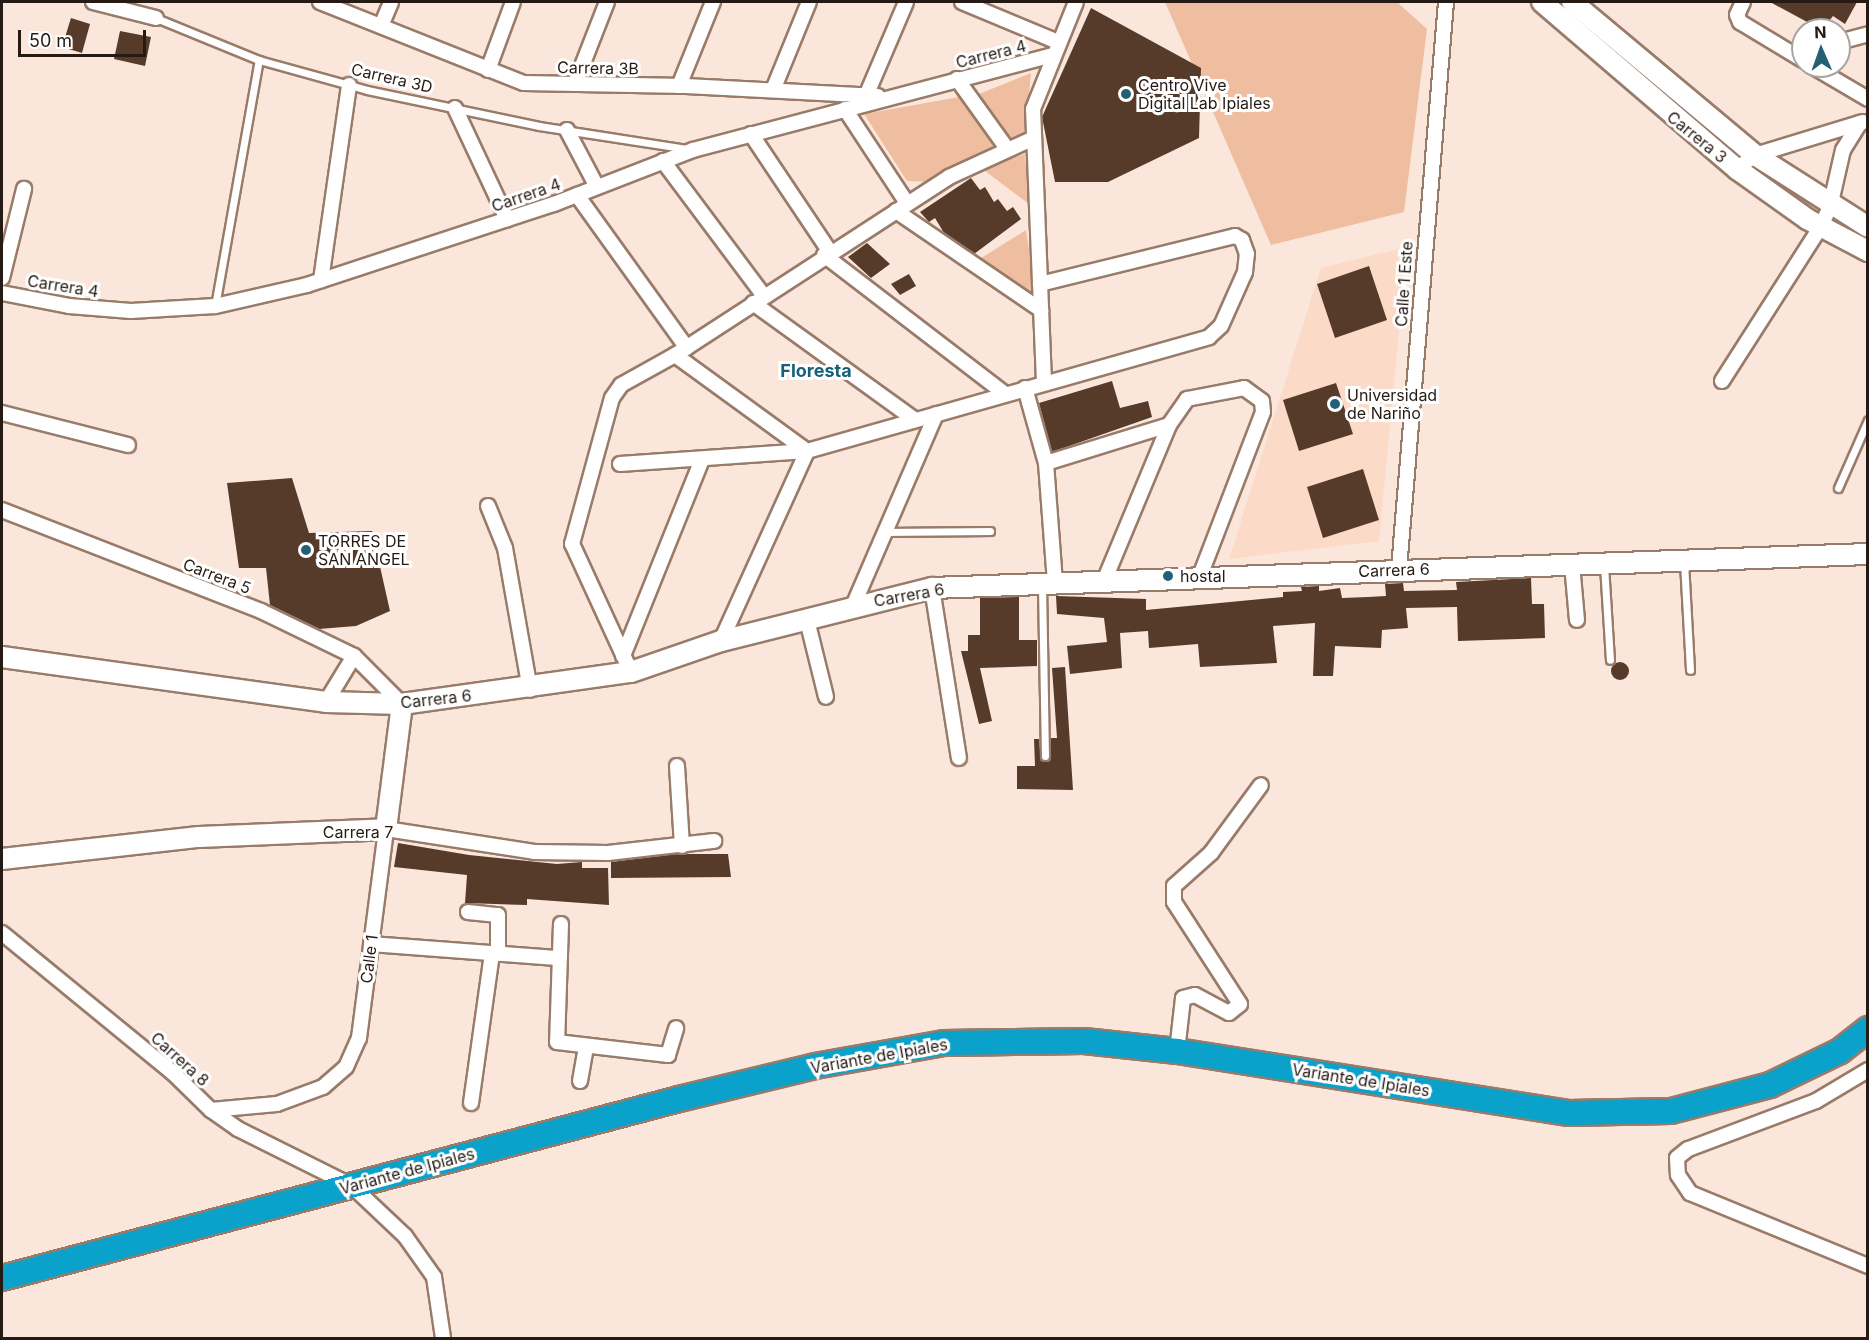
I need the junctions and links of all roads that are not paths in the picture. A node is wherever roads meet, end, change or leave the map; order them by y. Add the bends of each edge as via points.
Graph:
1 (93, 2) edge
2 (144, 2) edge
3 (320, 2) edge
4 (391, 2) edge
5 (513, 2) edge
6 (608, 2) edge
7 (713, 2) edge
8 (809, 2) edge
9 (906, 2) edge
10 (963, 2) edge
11 (1076, 2) edge
12 (1446, 2) edge
13 (1542, 2) edge
14 (1572, 2) edge
15 (1743, 2) edge
16 (156, 18) junction
17 (381, 26) junction
18 (1868, 34) edge
19 (1851, 39) edge
20 (1056, 49) junction
21 (1791, 51) edge
22 (259, 60) junction
23 (488, 70) junction
24 (1832, 78) edge
25 (957, 79) junction
26 (575, 84) junction
27 (349, 85) junction
28 (679, 86) junction
29 (773, 90) junction
30 (866, 96) junction
31 (891, 97) junction
32 (1868, 99) edge
33 (455, 108) junction
34 (844, 109) junction
35 (1864, 121) edge
36 (567, 130) junction
37 (751, 134) junction
38 (1032, 139) junction
39 (693, 150) junction
40 (1008, 150) junction
41 (1755, 155) junction
42 (663, 161) junction
43 (1737, 168) junction
44 (597, 187) junction
45 (24, 189) dead end
46 (577, 195) junction
47 (901, 207) junction
48 (1830, 207) junction
49 (507, 219) junction
50 (1821, 226) junction
51 (1868, 227) edge
52 (1868, 251) edge
53 (827, 254) junction
54 (2, 278) edge
55 (321, 280) junction
56 (1040, 284) junction
57 (2, 292) edge
58 (759, 300) junction
59 (214, 306) junction
60 (1041, 310) junction
61 (681, 352) junction
62 (1722, 381) dead end
63 (1044, 382) junction
64 (1025, 388) junction
65 (1005, 394) junction
66 (2, 413) edge
67 (936, 414) junction
68 (915, 420) junction
69 (1868, 420) edge
70 (1169, 425) junction
71 (128, 445) dead end
72 (807, 451) junction
73 (702, 459) junction
74 (1046, 463) junction
75 (620, 464) dead end
76 (1838, 488) dead end
77 (488, 506) dead end
78 (2, 510) edge
79 (990, 531) dead end
80 (885, 532) junction
81 (1868, 554) edge
82 (1684, 560) junction
83 (1604, 562) junction
84 (1572, 564) junction
85 (1400, 569) junction
86 (1200, 576) junction
87 (1105, 579) junction
88 (1048, 583) junction
89 (932, 588) junction
90 (853, 606) junction
91 (807, 620) junction
92 (1577, 620) dead end
93 (721, 641) junction
94 (354, 656) junction
95 (2, 657) edge
96 (1610, 660) dead end
97 (627, 664) junction
98 (1690, 670) dead end
99 (530, 690) junction
100 (826, 697) dead end
101 (326, 702) junction
102 (402, 704) junction
103 (1045, 756) dead end
104 (959, 758) dead end
105 (677, 766) dead end
106 (1261, 785) dead end
107 (386, 829) junction
108 (714, 841) dead end
109 (682, 846) junction
110 (2, 859) edge
111 (468, 912) dead end
112 (561, 924) dead end
113 (2, 933) edge
114 (371, 944) junction
115 (495, 953) junction
116 (559, 958) junction
117 (676, 1028) dead end
118 (1868, 1029) edge
119 (586, 1047) junction
120 (1177, 1051) junction
121 (1868, 1071) edge
122 (580, 1081) dead end
123 (471, 1103) dead end
124 (211, 1110) junction
125 (352, 1186) junction
126 (1868, 1266) edge
127 (2, 1278) edge
128 (443, 1338) edge

1 - 16 street, Carrera 3D
2 - 16 street
3 - 17 street, Carrera 3B
4 - 17 street
5 - 23 street
6 - 26 street
7 - 28 street
8 - 29 street
9 - 30 street
10 - 20 street
11 - 20 street
12 - 85 street, Calle 1 Este
13 - 43 main road, Carrera 3
14 - 41 main road, Carrera 3
15 - 21 street via 1737,15 1740,22
16 - 22 lane, Carrera 3D
17 - 23 street, Carrera 3B
18 - 19 street
20 - 25 street, Carrera 4
20 - 38 street via 1033,109
22 - 27 lane, Carrera 3D
22 - 59 lane
23 - 26 street, Carrera 3B via 524,84
24 - 32 street
25 - 31 street, Carrera 4
25 - 40 street
26 - 28 street, Carrera 3B
27 - 33 lane, Carrera 3D
27 - 55 street
28 - 29 street, Carrera 3B
29 - 30 street, Carrera 3B
30 - 31 street, Carrera 3B
31 - 34 street, Carrera 4
33 - 36 lane, Carrera 3D
33 - 49 street
34 - 37 street, Carrera 4
34 - 47 street
35 - 41 street
35 - 48 street via 1838,163
36 - 39 lane, Carrera 3D
36 - 44 street
37 - 39 street, Carrera 4
37 - 53 street
38 - 40 street
38 - 56 street
39 - 42 street, Carrera 4
40 - 47 street
41 - 43 street
41 - 48 main road, Carrera 3
42 - 44 street, Carrera 4
42 - 58 street
43 - 50 main road, Carrera 3
44 - 46 street, Carrera 4
45 - 54 street
46 - 49 street, Carrera 4
46 - 61 street
47 - 53 street
47 - 60 street
48 - 50 street
48 - 51 main road, Carrera 3
49 - 55 street, Carrera 4
50 - 52 main road, Carrera 3
50 - 62 street
53 - 58 street
53 - 65 street
55 - 59 street, Carrera 4
56 - 60 street
56 - 63 street via 1235,236 1242,240 1247,254 1245,272 1221,327 1209,337
57 - 59 street, Carrera 4 via 69,306 131,311
58 - 61 street
58 - 68 street
60 - 63 street
61 - 72 street
61 - 97 street via 630,378 612,398 574,530 576,558
63 - 64 street
64 - 65 street
64 - 74 street
65 - 67 street
66 - 71 street
67 - 68 street
67 - 80 street
68 - 72 street
69 - 76 lane
70 - 74 street
70 - 86 street via 1187,399 1244,388 1262,400 1263,412
70 - 87 street
72 - 73 street
72 - 93 street
73 - 75 street
73 - 97 street
74 - 88 street
77 - 99 street via 505,548
78 - 94 street, Carrera 5 via 261,610
79 - 80 lane
80 - 90 street
81 - 82 main road, Carrera 6
82 - 83 main road, Carrera 6
82 - 98 lane
83 - 84 main road, Carrera 6
83 - 96 lane
84 - 85 main road, Carrera 6
84 - 92 street
85 - 86 main road, Carrera 6
86 - 87 main road, Carrera 6
87 - 88 main road, Carrera 6
88 - 89 main road, Carrera 6
88 - 103 lane
89 - 90 main road, Carrera 6
89 - 104 street
90 - 91 main road, Carrera 6
91 - 93 main road, Carrera 6
91 - 100 street
93 - 97 main road, Carrera 6
94 - 101 street
94 - 102 street, Carrera 5
95 - 101 main road, Carrera 6
97 - 99 main road, Carrera 6
99 - 102 main road, Carrera 6
101 - 102 main road, Carrera 6
102 - 107 main road, Calle 1
105 - 109 street
106 - 120 street via 1211,854 1174,886 1174,902 1240,1004 1229,1013 1195,995 1183,998
107 - 109 street, Carrera 7 via 534,852
107 - 110 main road, Carrera 7 via 199,837
107 - 114 street, Calle 1
108 - 109 street, Carrera 7
111 - 115 street via 498,915
112 - 116 street
113 - 124 street, Carrera 8 via 172,1072
114 - 115 street
114 - 124 street, Calle 1 via 359,1038 346,1066 323,1087 277,1104
115 - 116 street
115 - 123 street
116 - 119 street via 555,1039
117 - 119 street via 668,1055
118 - 120 highway, Variante de Ipiales via 1840,1052 1770,1085 1671,1111 1569,1113
119 - 122 street
120 - 125 highway, Variante de Ipiales via 1084,1041 944,1043 815,1066
121 - 126 street via 1816,1101 1688,1149 1677,1158 1678,1175 1690,1193
124 - 125 street, Carrera 8 via 238,1129
125 - 127 highway, Variante de Ipiales
125 - 128 street, Carrera 8 via 405,1236 434,1277

